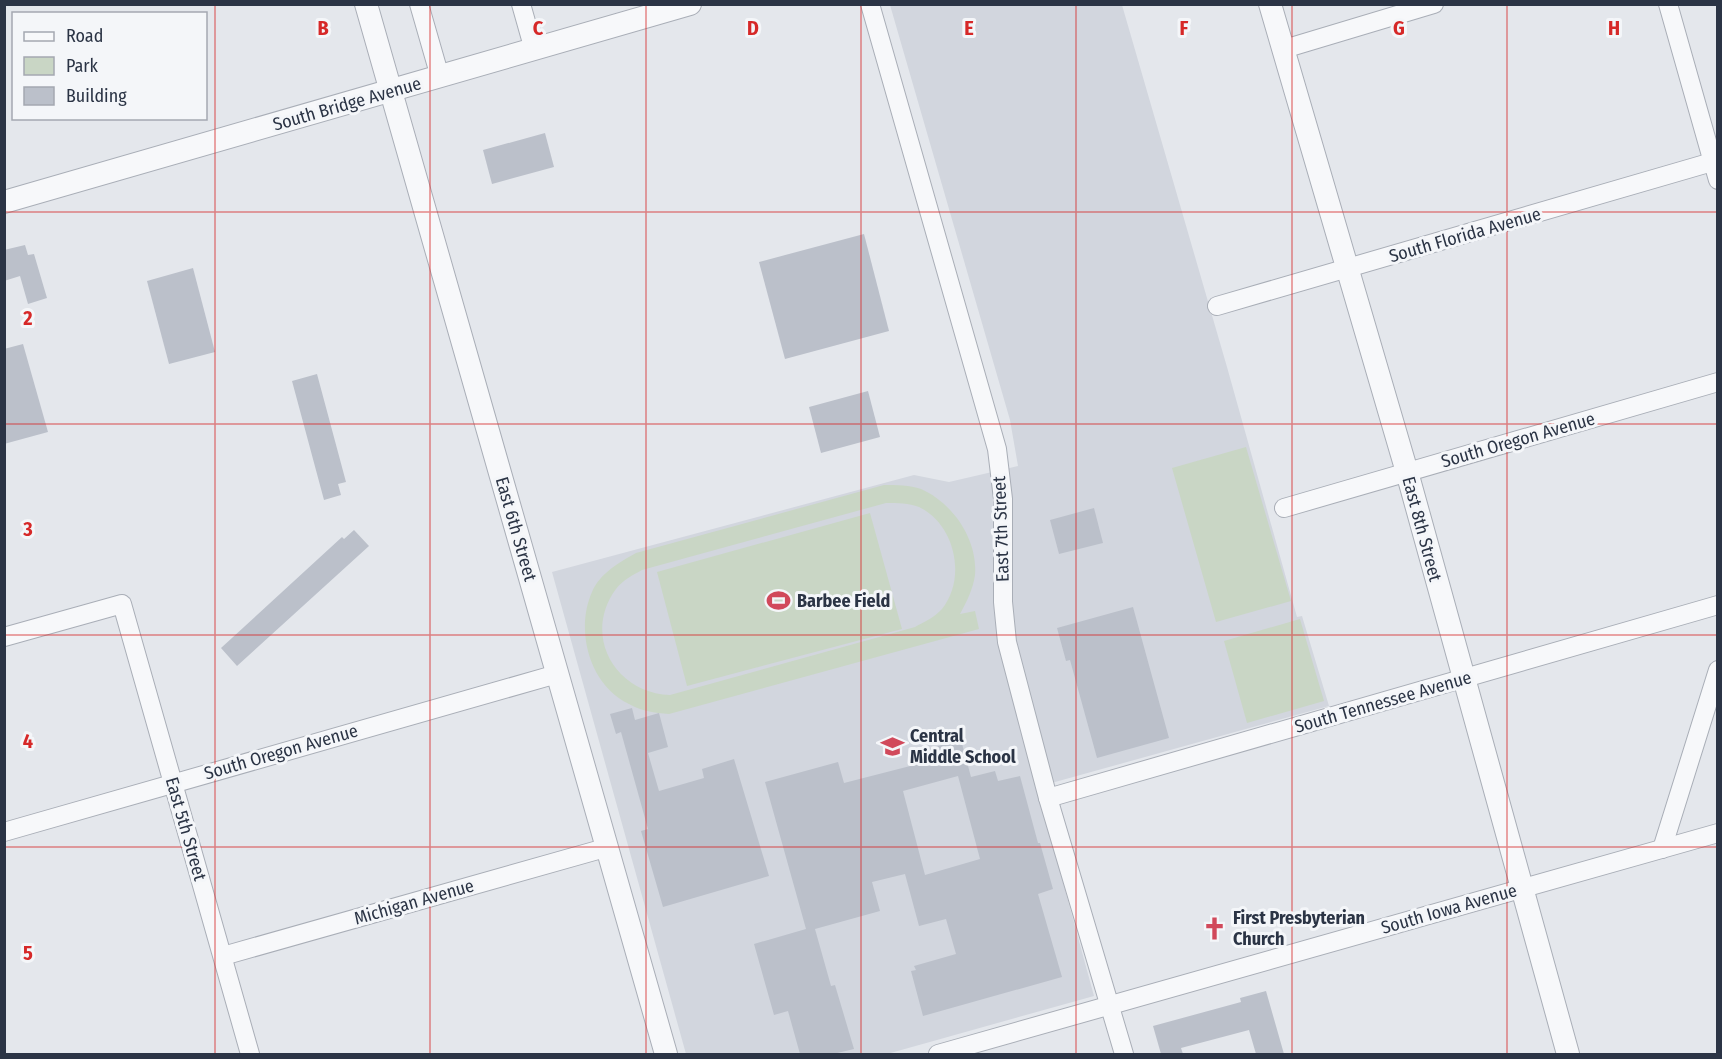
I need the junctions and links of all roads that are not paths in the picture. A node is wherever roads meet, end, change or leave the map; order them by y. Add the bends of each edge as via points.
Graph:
1 (366, 4) edge
2 (419, 4) edge
3 (521, 4) edge
4 (690, 4) edge
5 (870, 4) edge
6 (1270, 4) edge
7 (1434, 4) edge
8 (1668, 4) edge
9 (639, 12) edge
10 (1284, 49) junction
11 (534, 50) junction
12 (440, 78) junction
13 (391, 92) junction
14 (1712, 162) junction
15 (1718, 180) edge
16 (4, 202) edge
17 (1348, 269) junction
18 (1217, 306) dead end
19 (1718, 382) edge
20 (1407, 472) junction
21 (1284, 508) dead end
22 (1718, 605) edge
23 (4, 637) edge
24 (1718, 670) edge
25 (557, 674) junction
26 (1462, 679) junction
27 (173, 783) junction
28 (1048, 798) junction
29 (4, 832) edge
30 (1718, 833) edge
31 (605, 848) junction
32 (1662, 849) junction
33 (1521, 889) junction
34 (223, 957) junction
35 (1110, 1005) junction
36 (250, 1054) edge
37 (666, 1054) edge
38 (938, 1054) edge
39 (1124, 1054) edge
40 (1568, 1054) edge

1 - 13 street, East 6th Street
2 - 12 street
3 - 11 street
4 - 9 street, South Bridge Avenue
5 - 28 street, East 7th Street via 997,449 1003,499 1007,642
6 - 10 street, East 8th Street
7 - 10 street
8 - 14 street
9 - 11 street, South Bridge Avenue
10 - 17 street, East 8th Street
11 - 12 street, South Bridge Avenue
12 - 13 street, South Bridge Avenue
13 - 16 street, South Bridge Avenue
13 - 25 street, East 6th Street
14 - 15 street
14 - 17 street, South Florida Avenue
17 - 18 street, South Florida Avenue
17 - 20 street, East 8th Street
19 - 20 street, South Oregon Avenue
20 - 21 street, South Oregon Avenue
20 - 26 street, East 8th Street
22 - 26 street, South Tennessee Avenue
23 - 27 street, East 5th Street via 122,604
24 - 32 street
25 - 27 street, South Oregon Avenue
25 - 31 street, East 6th Street
26 - 28 street, South Tennessee Avenue
26 - 33 street, East 8th Street
27 - 29 street, South Oregon Avenue
27 - 34 street, East 5th Street
28 - 35 street, East 7th Street
30 - 32 street, South Iowa Avenue
31 - 34 street, Michigan Avenue
31 - 37 street, East 6th Street
32 - 33 street, South Iowa Avenue
33 - 35 street, South Iowa Avenue
33 - 40 street, East 8th Street
34 - 36 street, East 5th Street
35 - 38 street, South Iowa Avenue
35 - 39 street, East 7th Street

